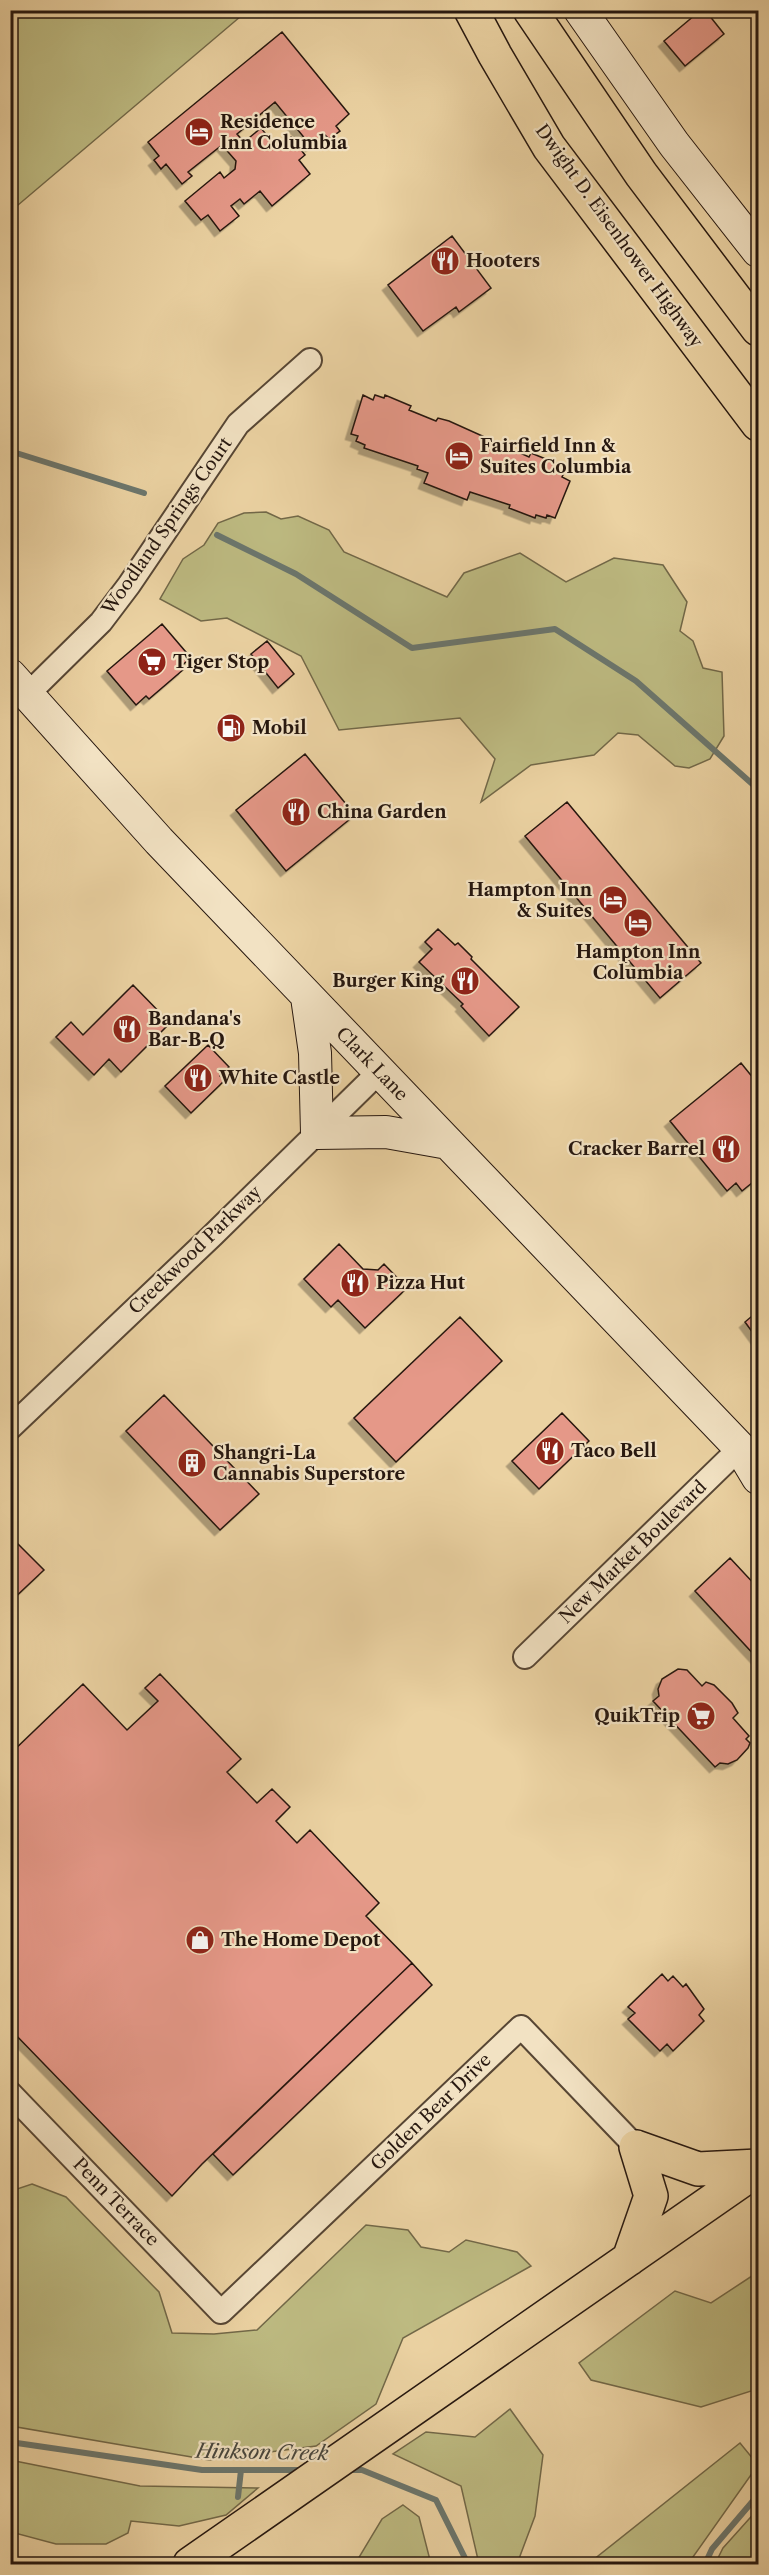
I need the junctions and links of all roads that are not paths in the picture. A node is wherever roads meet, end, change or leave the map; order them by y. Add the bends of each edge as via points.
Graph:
1 (471, 10) edge
2 (530, 10) edge
3 (580, 10) edge
4 (759, 251) edge
5 (759, 329) edge
6 (310, 360) dead end
7 (759, 424) edge
8 (19, 685) edge
9 (307, 997) junction
10 (379, 1072) junction
11 (318, 1132) junction
12 (448, 1143) junction
13 (10, 1428) edge
14 (749, 1454) edge
15 (759, 1478) edge
16 (525, 1657) dead end
17 (10, 2093) edge
18 (636, 2147) junction
19 (759, 2168) edge
20 (628, 2259) junction
21 (221, 2312) joint
22 (190, 2565) edge

1 - 7 highway, Dwight D. Eisenhower Highway via 549,147
2 - 5 highway via 641,174
3 - 4 main road via 674,144
6 - 8 street, Woodland Springs Court via 238,424 101,622
8 - 9 main road, Clark Lane
9 - 10 main road, Clark Lane
9 - 11 main road via 315,1053
10 - 11 street, Creekwood Parkway
10 - 12 main road, Clark Lane
11 - 12 main road via 386,1132
11 - 13 street, Creekwood Parkway
12 - 14 main road, Clark Lane
14 - 15 main road, Clark Lane
14 - 16 street, New Market Boulevard
17 - 21 street, Penn Terrace
18 - 19 highway via 698,2169
18 - 20 highway via 651,2196
18 - 21 street, Golden Bear Drive via 521,2027
19 - 20 highway
20 - 22 highway

